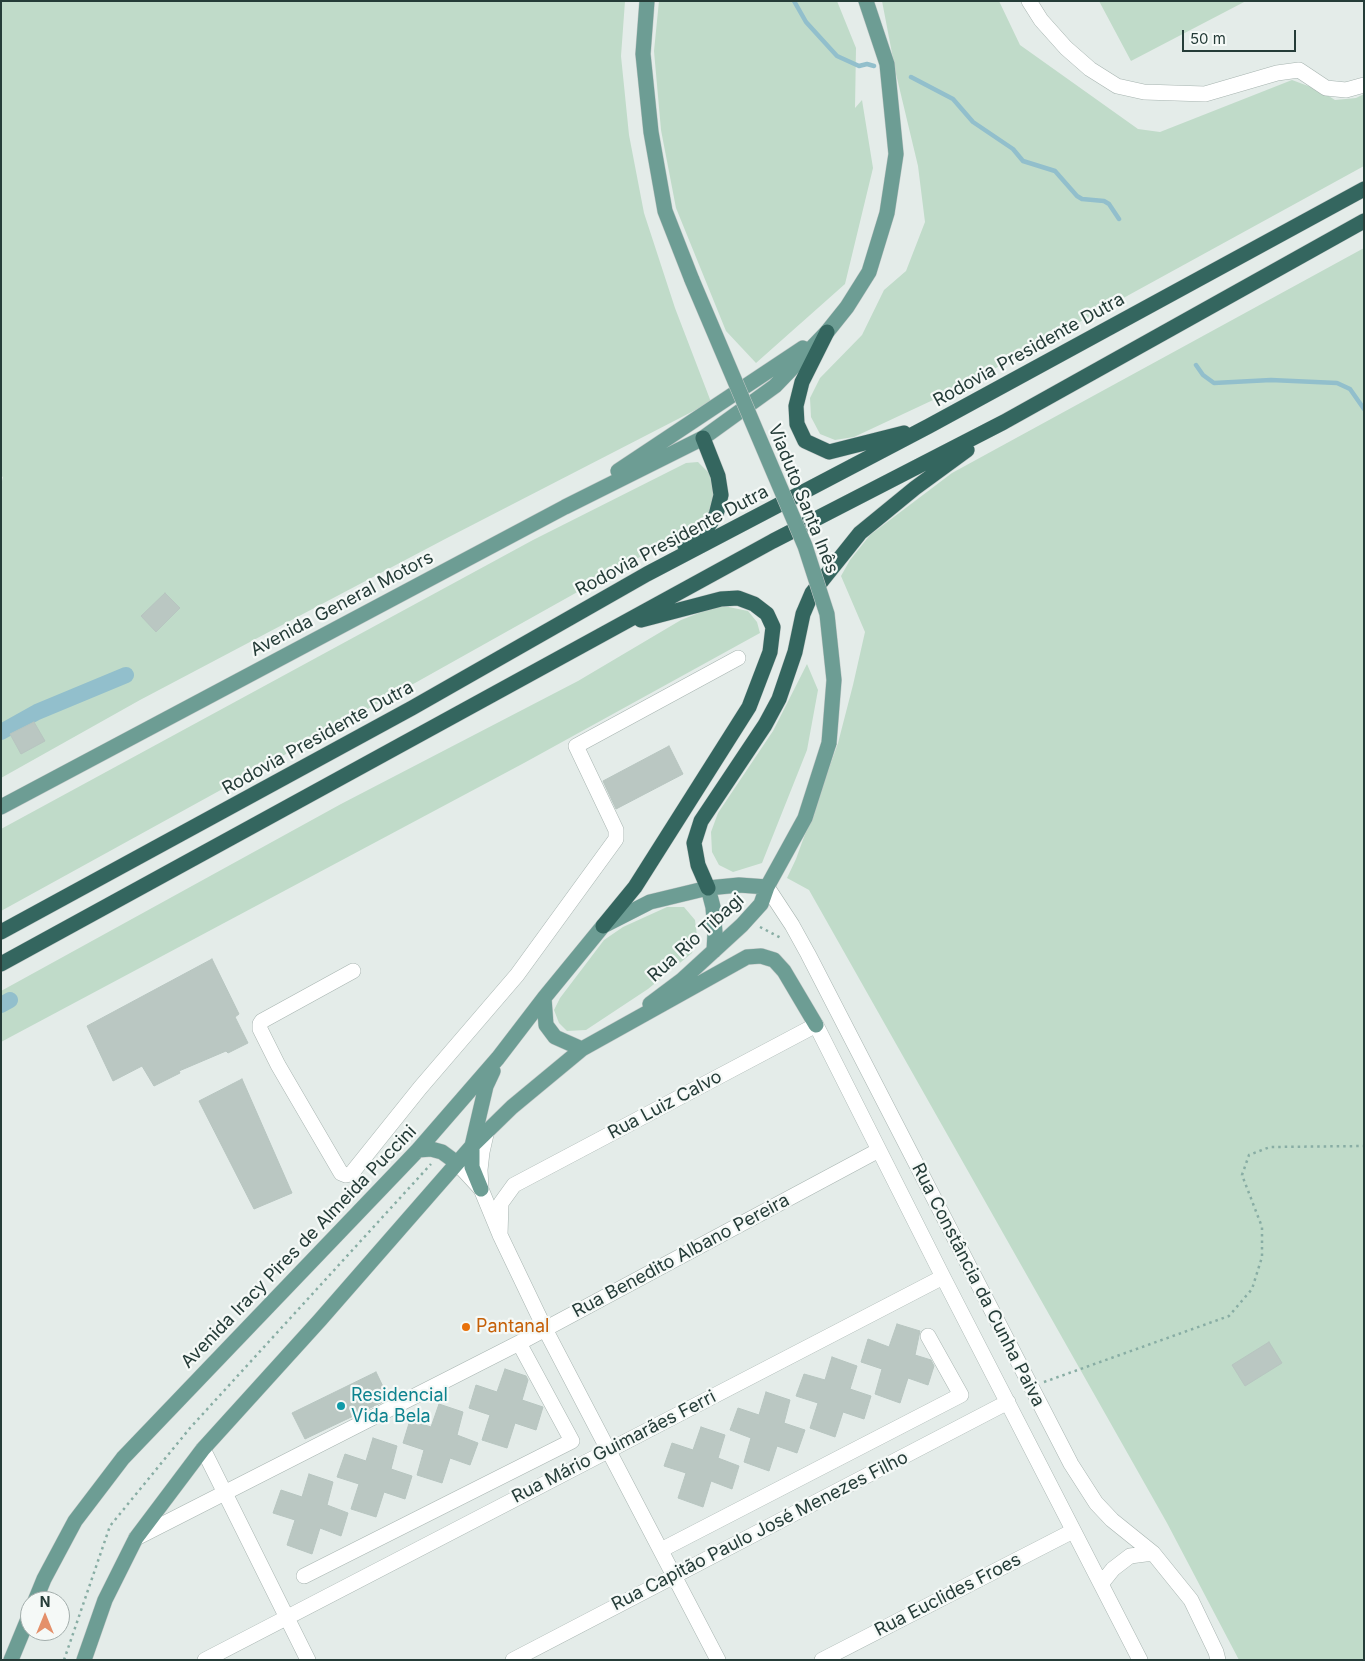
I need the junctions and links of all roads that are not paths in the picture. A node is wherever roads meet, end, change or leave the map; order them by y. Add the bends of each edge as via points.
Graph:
1 (647, 1) edge
2 (866, 1) edge
3 (1029, 1) edge
4 (1364, 85) edge
5 (1364, 189) edge
6 (1364, 221) edge
7 (827, 332) junction
8 (716, 406) junction
9 (1004, 422) junction
10 (929, 426) junction
11 (703, 438) junction
12 (564, 507) junction
13 (647, 574) junction
14 (620, 625) junction
15 (738, 658) dead end
16 (829, 744) joint
17 (1, 806) edge
18 (767, 887) junction
19 (708, 888) junction
20 (603, 926) junction
21 (1, 932) edge
22 (714, 951) junction
23 (1, 964) edge
24 (353, 971) dead end
25 (544, 998) junction
26 (816, 1026) junction
27 (611, 1033) junction
28 (582, 1049) junction
29 (498, 1058) junction
30 (487, 1130) junction
31 (472, 1146) junction
32 (418, 1150) junction
33 (879, 1150) junction
34 (457, 1163) junction
35 (481, 1189) junction
36 (500, 1235) junction
37 (943, 1277) junction
38 (545, 1329) junction
39 (928, 1336) dead end
40 (519, 1343) junction
41 (1008, 1402) junction
42 (203, 1449) junction
43 (608, 1450) junction
44 (224, 1494) junction
45 (1073, 1531) junction
46 (136, 1538) junction
47 (660, 1550) junction
48 (1153, 1553) junction
49 (674, 1575) junction
50 (304, 1576) dead end
51 (1101, 1584) junction
52 (39, 1591) edge
53 (286, 1617) junction
54 (20, 1638) edge
55 (1215, 1657) edge
56 (1135, 1658) edge
57 (11, 1660) edge
58 (84, 1660) edge
59 (204, 1660) edge
60 (308, 1660) edge
61 (512, 1660) edge
62 (718, 1660) edge
63 (822, 1660) edge

1 - 16 main road, Viaduto Santa Inês, bridge via 643,54 650,132 665,211 805,546 827,614 834,680
2 - 7 main road via 886,64 896,154 888,213 869,272 847,308
3 - 4 street via 1066,48 1117,86 1144,92 1205,94 1277,73 1299,70 1326,88 1346,90
5 - 10 highway, Rodovia Presidente Dutra
6 - 9 highway
7 - 8 main road
7 - 10 highway via 802,382 796,406 797,424 805,441 829,452
7 - 11 main road, Avenida General Motors via 775,386
8 - 11 main road via 708,419
8 - 12 main road
9 - 14 highway
9 - 19 highway via 860,533 812,592 779,699 701,821 694,843 698,865
10 - 13 highway, Rodovia Presidente Dutra
11 - 12 main road, Avenida General Motors
11 - 13 highway via 718,476 721,495 716,515 704,532
12 - 17 main road, Avenida General Motors
13 - 21 highway, Rodovia Presidente Dutra via 412,708
14 - 20 highway via 721,599 738,598 767,614 773,627 770,652 749,707 635,887
14 - 23 highway
15 - 24 street via 576,746 616,830 616,839 516,975 351,1174 346,1175 341,1173 278,1065 260,1024
16 - 18 main road, Rua Rio Tibagi via 804,818
18 - 19 main road
18 - 22 main road, Rua Rio Tibagi via 761,904
18 - 48 street, Rua Constância da Cunha Paiva via 808,954 1071,1464 1096,1503
19 - 20 main road via 650,902
19 - 22 main road via 713,907
20 - 25 main road, Avenida Iracy Pires de Almeida Puccini
22 - 27 main road, Rua Rio Tibagi via 682,980
25 - 28 main road via 546,1025 554,1037
25 - 29 main road, Avenida Iracy Pires de Almeida Puccini
26 - 27 main road via 784,971 774,960 761,956 747,957
26 - 33 street, Rua Constância da Cunha Paiva
26 - 36 street, Rua Luiz Calvo via 514,1185 501,1203
27 - 28 main road
28 - 30 main road
29 - 31 main road via 486,1086
29 - 32 main road, Avenida Iracy Pires de Almeida Puccini
30 - 31 main road
30 - 35 street via 481,1161
31 - 34 main road
31 - 35 main road via 472,1167
32 - 34 main road via 442,1152
32 - 52 main road, Avenida Iracy Pires de Almeida Puccini via 123,1458 75,1521
33 - 37 street, Rua Constância da Cunha Paiva
33 - 38 street, Rua Benedito Albano Pereira
34 - 35 street
34 - 42 main road
35 - 36 street
36 - 38 street
37 - 41 street, Rua Constância da Cunha Paiva
37 - 43 street, Rua Mário Guimarães Ferri
38 - 40 street, Rua Benedito Albano Pereira
38 - 43 street
39 - 47 street via 961,1395
40 - 44 street, Rua Benedito Albano Pereira
40 - 50 street via 572,1441
41 - 45 street, Rua Constância da Cunha Paiva
41 - 49 street, Rua Capitão Paulo José Menezes Filho
42 - 44 street
42 - 46 main road
43 - 47 street
43 - 53 street, Rua Mário Guimarães Ferri
44 - 46 street, Rua Benedito Albano Pereira
44 - 53 street
45 - 51 street, Rua Constância da Cunha Paiva
45 - 63 street, Rua Euclides Froes
46 - 58 main road via 105,1600
47 - 49 street
48 - 51 street via 1130,1556
48 - 55 street, Rua Constância da Cunha Paiva via 1191,1600
49 - 61 street, Rua Capitão Paulo José Menezes Filho
49 - 62 street
51 - 56 street, Rua Constância da Cunha Paiva
53 - 59 street, Rua Mário Guimarães Ferri
53 - 60 street
54 - 57 main road

